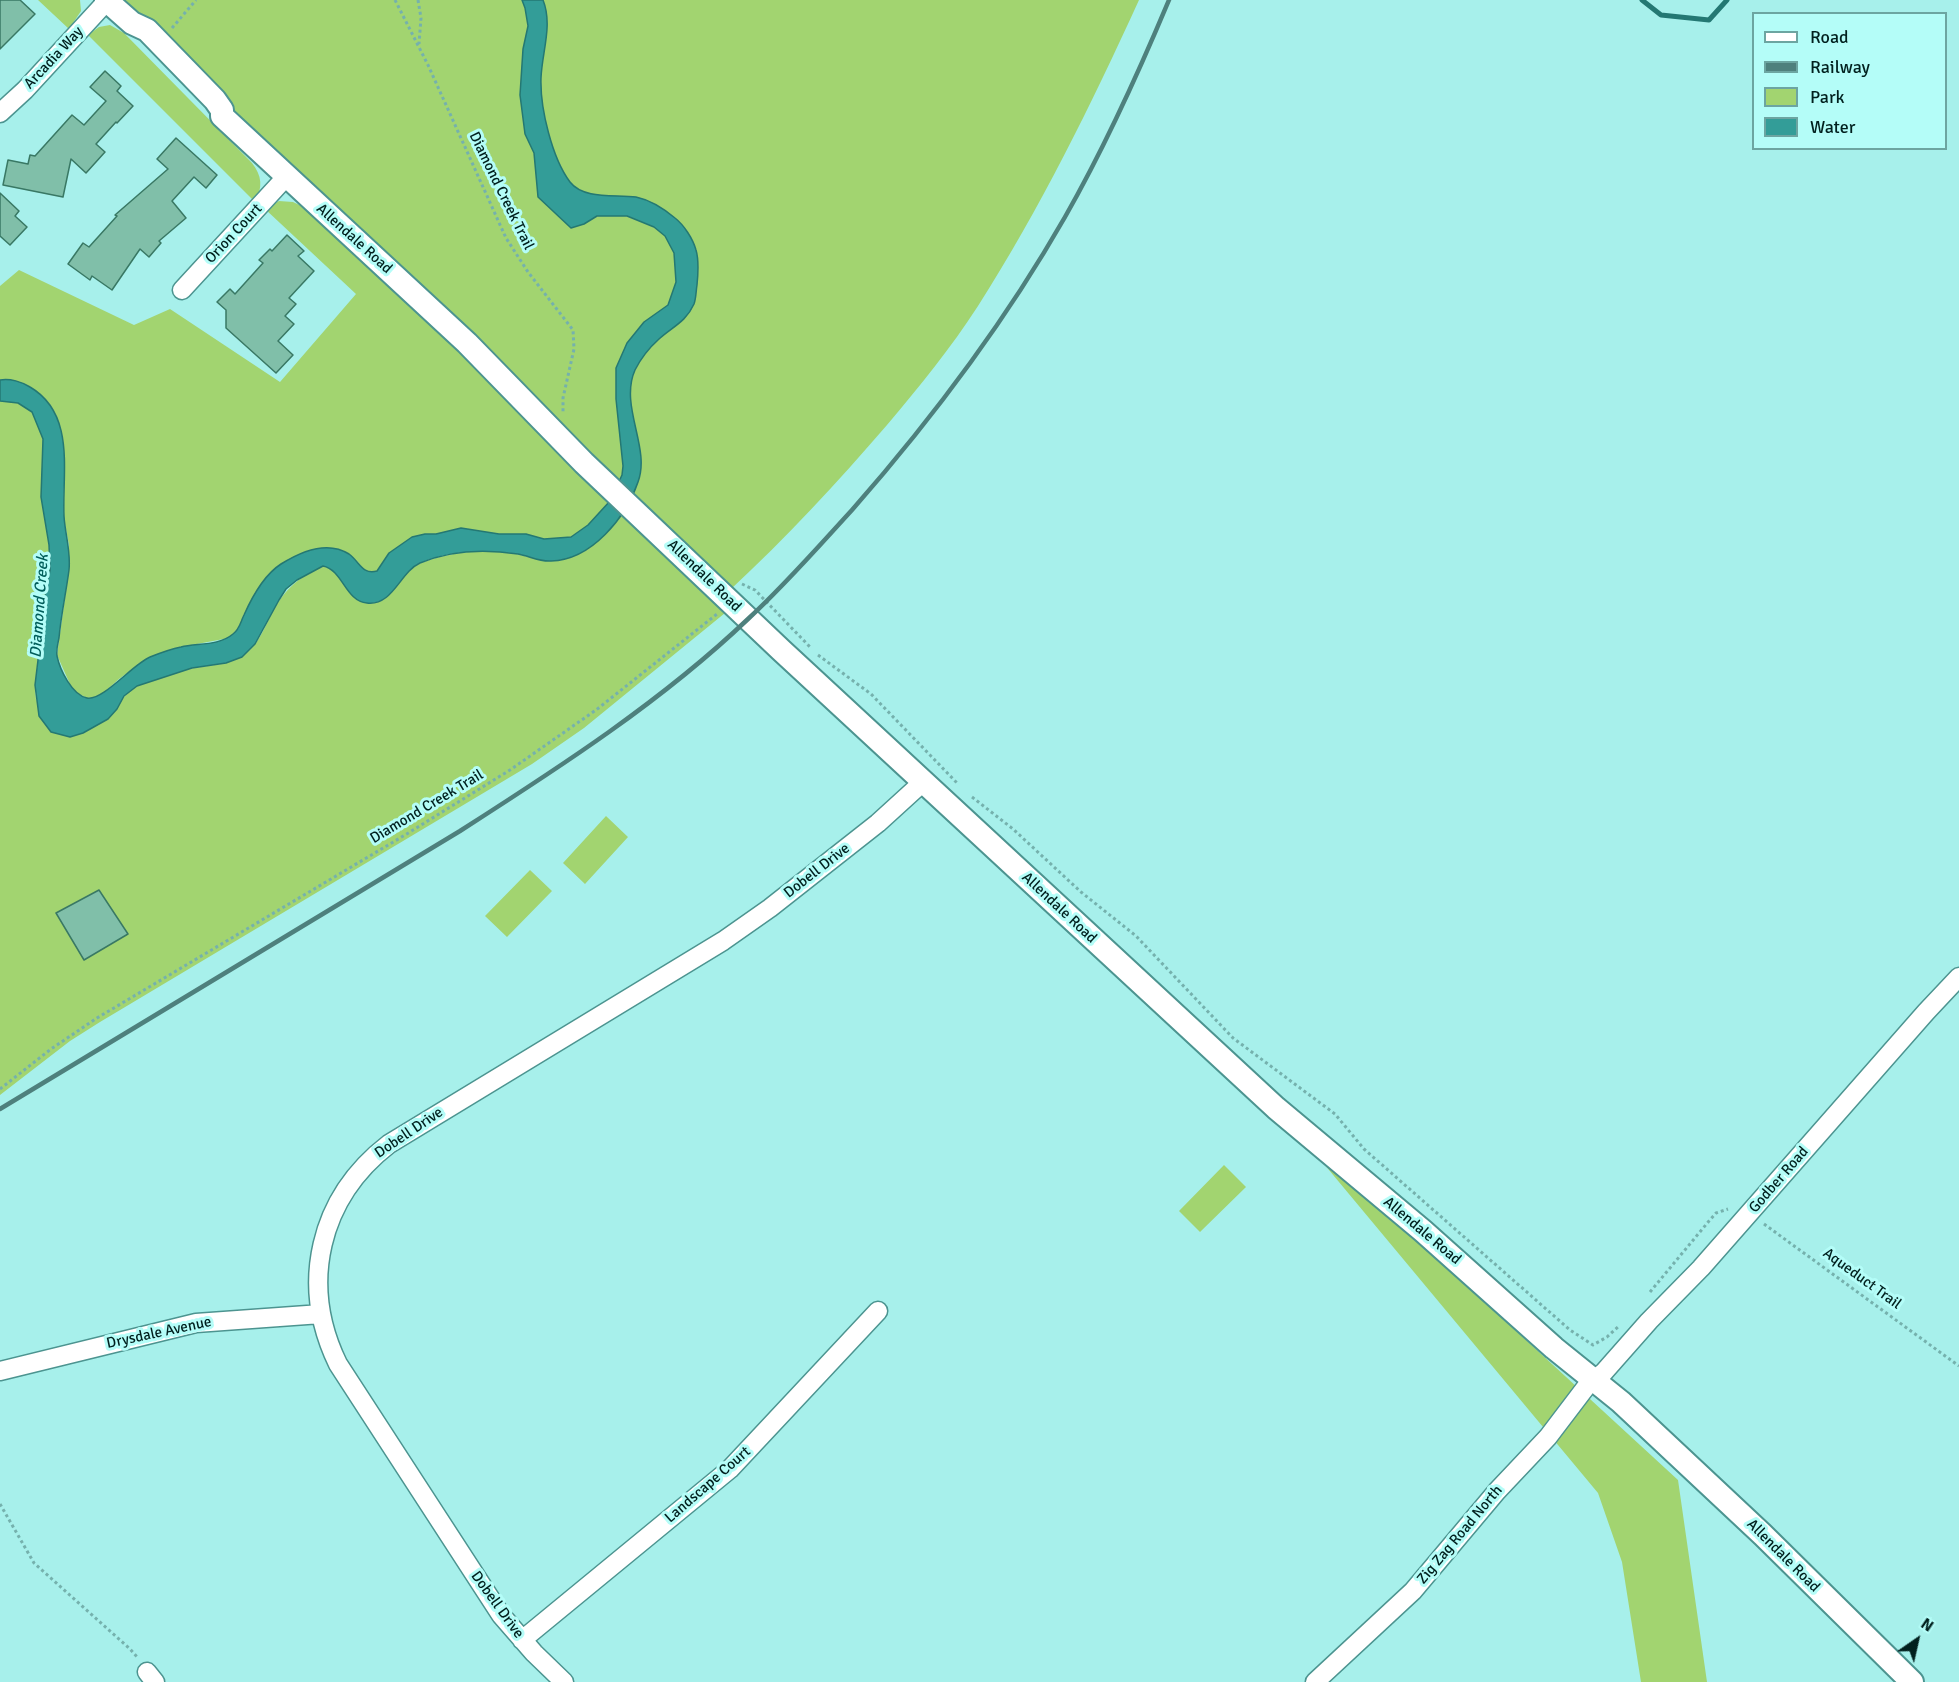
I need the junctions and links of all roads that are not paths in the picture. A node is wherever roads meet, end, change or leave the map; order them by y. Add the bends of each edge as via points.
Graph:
1 (106, 1) edge
2 (0, 113) edge
3 (286, 177) junction
4 (182, 290) dead end
5 (923, 782) junction
6 (1959, 976) edge
7 (878, 1311) dead end
8 (321, 1314) junction
9 (0, 1371) edge
10 (1595, 1380) junction
11 (522, 1640) junction
12 (564, 1682) edge
13 (1315, 1682) edge
14 (1912, 1682) edge

1 - 2 street, Arcadia Way
1 - 3 street, Allendale Road via 132,23 137,39 207,111 222,116
3 - 4 street, Orion Court
3 - 5 street, Allendale Road via 460,337 584,463 733,593
5 - 8 street, Dobell Drive via 879,822 723,941 379,1152 349,1184 327,1226 319,1263
5 - 10 street, Allendale Road via 1276,1108
6 - 10 street, Godber Road via 1701,1268
7 - 11 street, Landscape Court via 716,1483
8 - 9 street, Drysdale Avenue via 196,1323
8 - 11 street, Dobell Drive via 331,1348 347,1379 492,1601
10 - 13 street, Zig Zag Road North via 1413,1591
10 - 14 street, Allendale Road via 1763,1534
11 - 12 street, Dobell Drive

